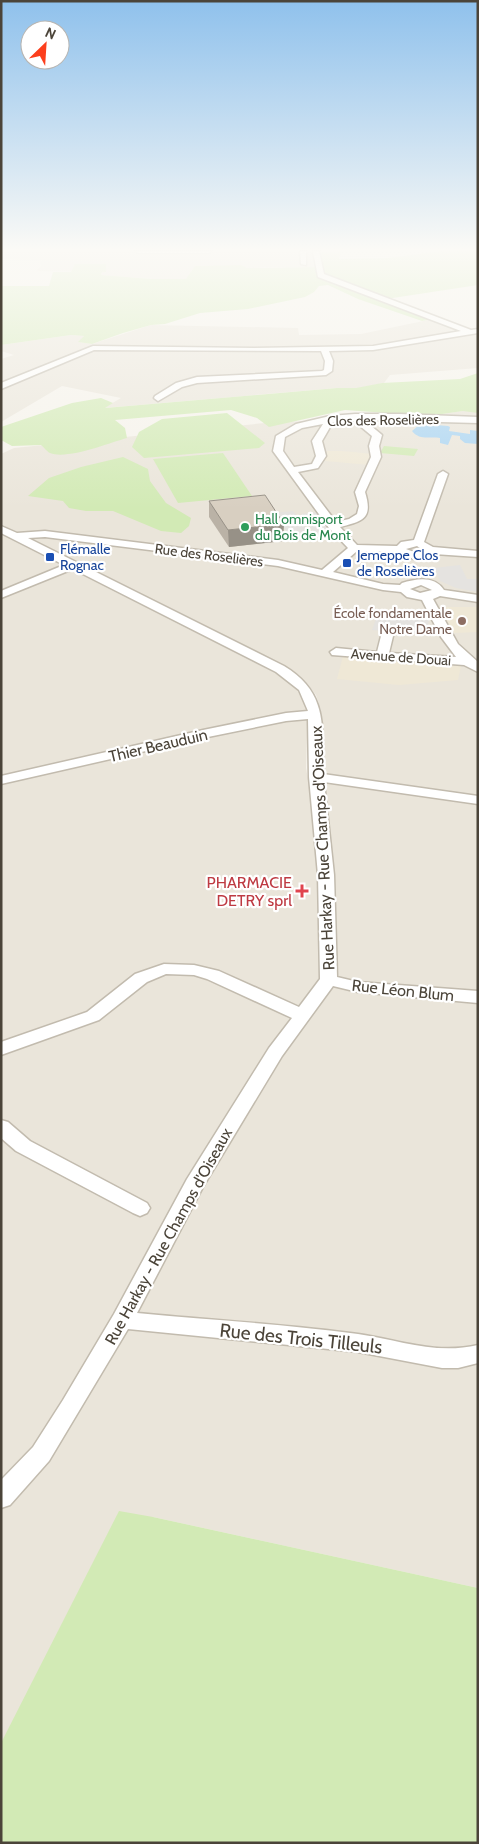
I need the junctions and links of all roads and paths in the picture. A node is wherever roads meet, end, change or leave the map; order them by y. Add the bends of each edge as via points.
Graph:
1 (438, 337) edge
2 (324, 348) junction
3 (1, 386) edge
4 (158, 398) dead end
5 (355, 417) junction
6 (330, 419) junction
7 (478, 420) edge
8 (292, 470) junction
9 (443, 474) dead end
10 (333, 526) junction
11 (1, 529) edge
12 (13, 536) junction
13 (418, 543) junction
14 (354, 548) junction
15 (400, 549) junction
16 (430, 550) junction
17 (478, 554) edge
18 (74, 565) junction
19 (419, 569) junction
20 (324, 574) junction
21 (404, 589) junction
22 (438, 592) junction
23 (1, 595) edge
24 (426, 597) junction
25 (478, 599) edge
26 (388, 632) dead end
27 (336, 652) dead end
28 (382, 655) junction
29 (466, 660) junction
30 (478, 668) edge
31 (315, 714) junction
32 (316, 777) junction
33 (1, 780) edge
34 (478, 800) edge
35 (329, 980) junction
36 (478, 997) edge
37 (301, 1015) junction
38 (1, 1049) edge
39 (1, 1127) edge
40 (140, 1208) dead end
41 (122, 1320) junction
42 (478, 1354) edge
43 (1, 1497) edge

1 - 2 street via 372,348
2 - 3 street via 93,348
2 - 4 street via 329,361 328,370 323,373 197,380 179,385
5 - 6 street, Clos des Roselières
5 - 7 street, Clos des Roselières
5 - 10 street via 377,435 376,457 360,490 364,506 362,515
6 - 8 street via 317,441 321,454 316,465
6 - 8 street, Clos des Roselières via 299,426 280,437 277,449
8 - 10 street, Clos des Roselières
9 - 13 street
10 - 14 street, Clos des Roselières
11 - 12 street, Rue Harkay - Rue Champs d'Oiseaux
12 - 18 street, Rue Harkay - Rue Champs d'Oiseaux
12 - 20 street, Rue des Roselières via 45,534 278,563
13 - 15 street via 405,544
13 - 16 street
14 - 15 street
14 - 20 street
15 - 19 street
16 - 17 street
16 - 19 street
18 - 23 street
18 - 31 street, Rue Harkay - Rue Champs d'Oiseaux via 288,673 308,693
19 - 21 street
19 - 22 street
20 - 21 street, Rue des Roselières
21 - 24 street via 415,596
22 - 24 street
22 - 25 street
24 - 29 street, Avenue de Douai via 453,648
26 - 28 street
27 - 28 street, Avenue de Douai
28 - 29 street, Avenue de Douai
29 - 30 street, Avenue de Douai
31 - 32 street, Rue Harkay - Rue Champs d'Oiseaux
31 - 33 street, Thier Beauduin via 203,734
32 - 34 street
32 - 35 street, Rue Harkay - Rue Champs d'Oiseaux via 326,875
35 - 36 street, Rue Léon Blum via 358,987
35 - 37 street, Rue Harkay - Rue Champs d'Oiseaux
37 - 38 street via 213,975 194,970 164,969 141,978 93,1016
37 - 41 street, Rue Harkay - Rue Champs d'Oiseaux via 270,1059 194,1184
39 - 40 street via 23,1146
41 - 42 street, Rue des Trois Tilleuls via 358,1343 442,1359 458,1360
41 - 43 street, Rue Harkay - Rue Champs d'Oiseaux via 41,1454

